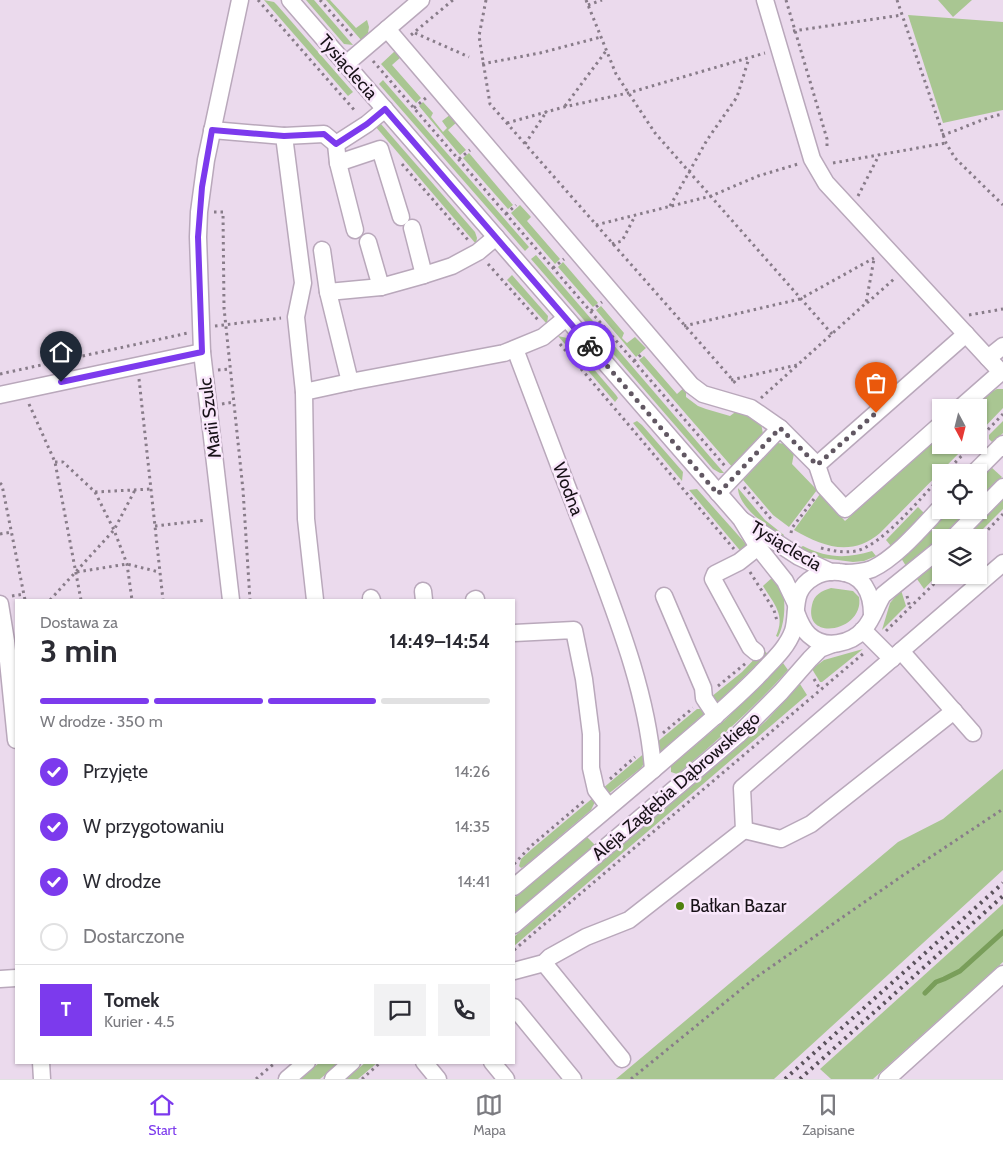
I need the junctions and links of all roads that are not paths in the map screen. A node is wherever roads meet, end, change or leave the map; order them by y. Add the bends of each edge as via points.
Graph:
1 (240, 0) edge
2 (290, 0) edge
3 (421, 0) edge
4 (765, 0) edge
5 (387, 29) junction
6 (346, 64) junction
7 (385, 109) junction
8 (212, 130) junction
9 (284, 136) junction
10 (336, 144) junction
11 (338, 163) junction
12 (355, 230) dead end
13 (496, 237) junction
14 (368, 242) dead end
15 (322, 250) dead end
16 (424, 275) junction
17 (381, 287) junction
18 (328, 292) junction
19 (566, 318) junction
20 (970, 328) junction
21 (1003, 346) edge
22 (514, 349) junction
23 (202, 352) junction
24 (988, 358) junction
25 (350, 382) junction
26 (304, 392) junction
27 (0, 395) edge
28 (970, 399) edge
29 (780, 428) junction
30 (932, 432) edge
31 (1003, 444) edge
32 (983, 464) edge
33 (817, 465) junction
34 (1003, 487) edge
35 (718, 494) junction
36 (932, 516) edge
37 (741, 519) junction
38 (961, 529) edge
39 (758, 547) junction
40 (932, 555) edge
41 (1003, 563) edge
42 (838, 572) junction
43 (664, 596) dead end
44 (231, 599) edge
45 (315, 599) edge
46 (0, 604) edge
47 (795, 607) junction
48 (872, 615) junction
49 (863, 630) junction
50 (515, 633) edge
51 (833, 644) junction
52 (756, 652) road end
53 (897, 655) junction
54 (954, 711) junction
55 (716, 716) junction
56 (15, 730) edge
57 (974, 734) dead end
58 (653, 770) junction
59 (609, 807) junction
60 (744, 830) junction
61 (516, 882) edge
62 (515, 924) edge
63 (544, 962) junction
64 (515, 971) edge
65 (1003, 974) edge
66 (15, 978) edge
67 (0, 979) edge
68 (515, 1007) edge
69 (622, 1059) dead end
70 (41, 1064) edge
71 (285, 1064) edge
72 (305, 1064) edge
73 (350, 1064) edge
74 (426, 1064) edge
75 (494, 1064) edge
76 (42, 1079) edge
77 (287, 1079) edge
78 (332, 1079) edge
79 (438, 1079) edge
80 (506, 1079) edge
81 (573, 1079) edge
82 (887, 1079) edge

1 - 8 street, Marii Szulc
2 - 6 street, Tysiąclecia
3 - 5 street
4 - 20 street via 814,163 826,183 880,254 905,269
5 - 6 street
5 - 29 street via 691,384 703,394 751,408
6 - 7 street, Tysiąclecia
7 - 10 street
7 - 13 street, Tysiąclecia
8 - 9 street
8 - 23 street, Marii Szulc via 199,212
9 - 10 street via 324,134
9 - 26 street via 303,283 296,316
10 - 11 street
11 - 12 street
11 - 16 street via 380,149
13 - 16 street via 478,252 452,266
13 - 19 street, Tysiąclecia
14 - 17 street
15 - 18 street
16 - 17 street
17 - 18 street
18 - 25 street
19 - 22 street via 543,337
19 - 35 street, Tysiąclecia
20 - 24 street
20 - 33 street
21 - 24 street
22 - 25 street
22 - 58 street, Wodna via 621,628 647,723
23 - 27 street
23 - 44 street, Marii Szulc
24 - 28 street via 1001,372
25 - 26 street
26 - 45 street via 306,519
29 - 33 street
29 - 35 street
30 - 33 street via 845,509 824,486
31 - 32 street
34 - 38 street
35 - 37 street, Tysiąclecia
36 - 42 street via 877,566 867,571
37 - 39 street, Tysiąclecia
37 - 42 street, Tysiąclecia via 799,557
39 - 47 street, Tysiąclecia via 781,575
39 - 52 street via 742,560 715,574 714,579 750,647
40 - 48 street via 883,596
41 - 53 street
42 - 47 street via 821,574 807,581 798,594
42 - 48 street via 858,579 867,588 872,600
43 - 55 street via 703,688 704,698
46 - 56 street
47 - 51 street via 802,626 810,636
47 - 55 street, Aleja Zagłębia Dąbrowskiego via 793,632 779,654
48 - 49 street
49 - 51 street via 852,639
49 - 53 street
50 - 59 street via 574,630 591,734 590,768 596,790
51 - 62 street, Aleja Zagłębia Dąbrowskiego via 820,649 738,735
53 - 54 street
53 - 60 street via 742,788
54 - 57 street
54 - 60 street via 811,824 781,839
55 - 58 street, Aleja Zagłębia Dąbrowskiego
58 - 59 street, Aleja Zagłębia Dąbrowskiego
59 - 61 street, Aleja Zagłębia Dąbrowskiego
60 - 63 street via 629,920 586,937
63 - 64 street
63 - 69 street
65 - 82 street
66 - 67 street
68 - 81 street
70 - 76 street
71 - 77 street
72 - 77 street
73 - 78 street
74 - 79 street
75 - 80 street

